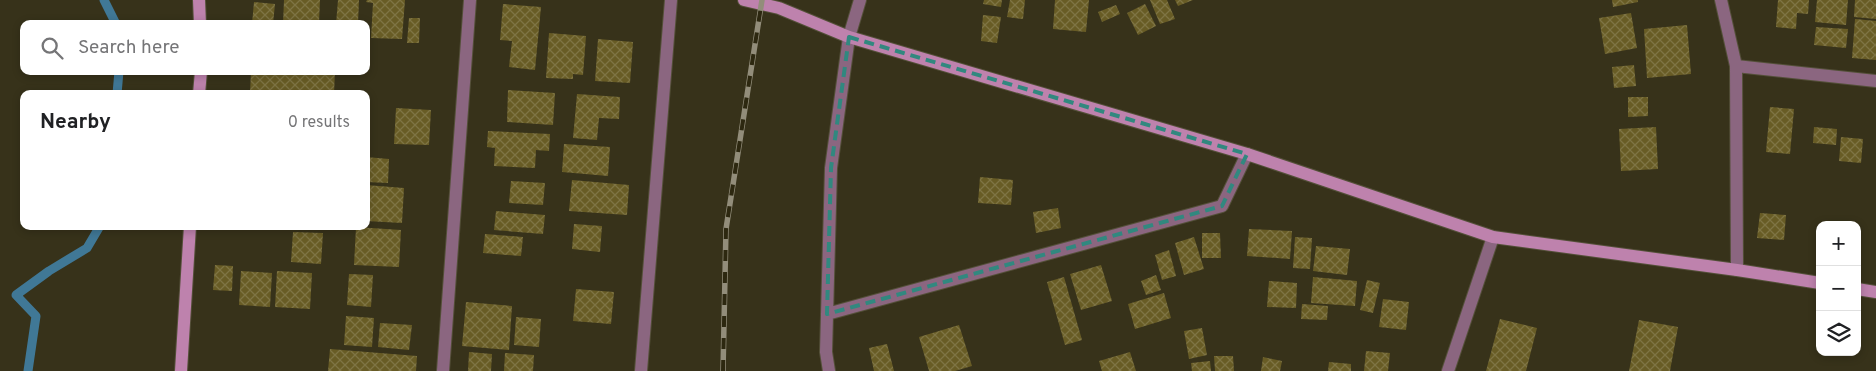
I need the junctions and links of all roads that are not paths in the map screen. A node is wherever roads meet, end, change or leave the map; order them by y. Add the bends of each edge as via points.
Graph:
1 (199, 0) edge
2 (470, 0) edge
3 (671, 0) edge
4 (744, 0) edge
5 (860, 0) edge
6 (1721, 0) edge
7 (200, 20) edge
8 (849, 37) junction
9 (1736, 66) junction
10 (200, 75) edge
11 (1876, 81) edge
12 (199, 90) edge
13 (1247, 154) junction
14 (190, 230) edge
15 (1493, 237) junction
16 (1737, 270) junction
17 (1816, 283) edge
18 (1861, 290) edge
19 (1876, 292) edge
20 (827, 314) junction
21 (181, 371) edge
22 (443, 371) edge
23 (641, 371) edge
24 (829, 371) edge
25 (1448, 371) edge

1 - 7 street
2 - 22 street
3 - 23 street
4 - 8 street via 779,8
5 - 8 street
6 - 9 street
8 - 13 street
8 - 20 street via 831,168
9 - 11 street
9 - 16 street
10 - 12 street
13 - 15 street
13 - 20 street via 1222,206
14 - 21 street
15 - 16 street
15 - 25 street
16 - 17 street
18 - 19 street
20 - 24 street

